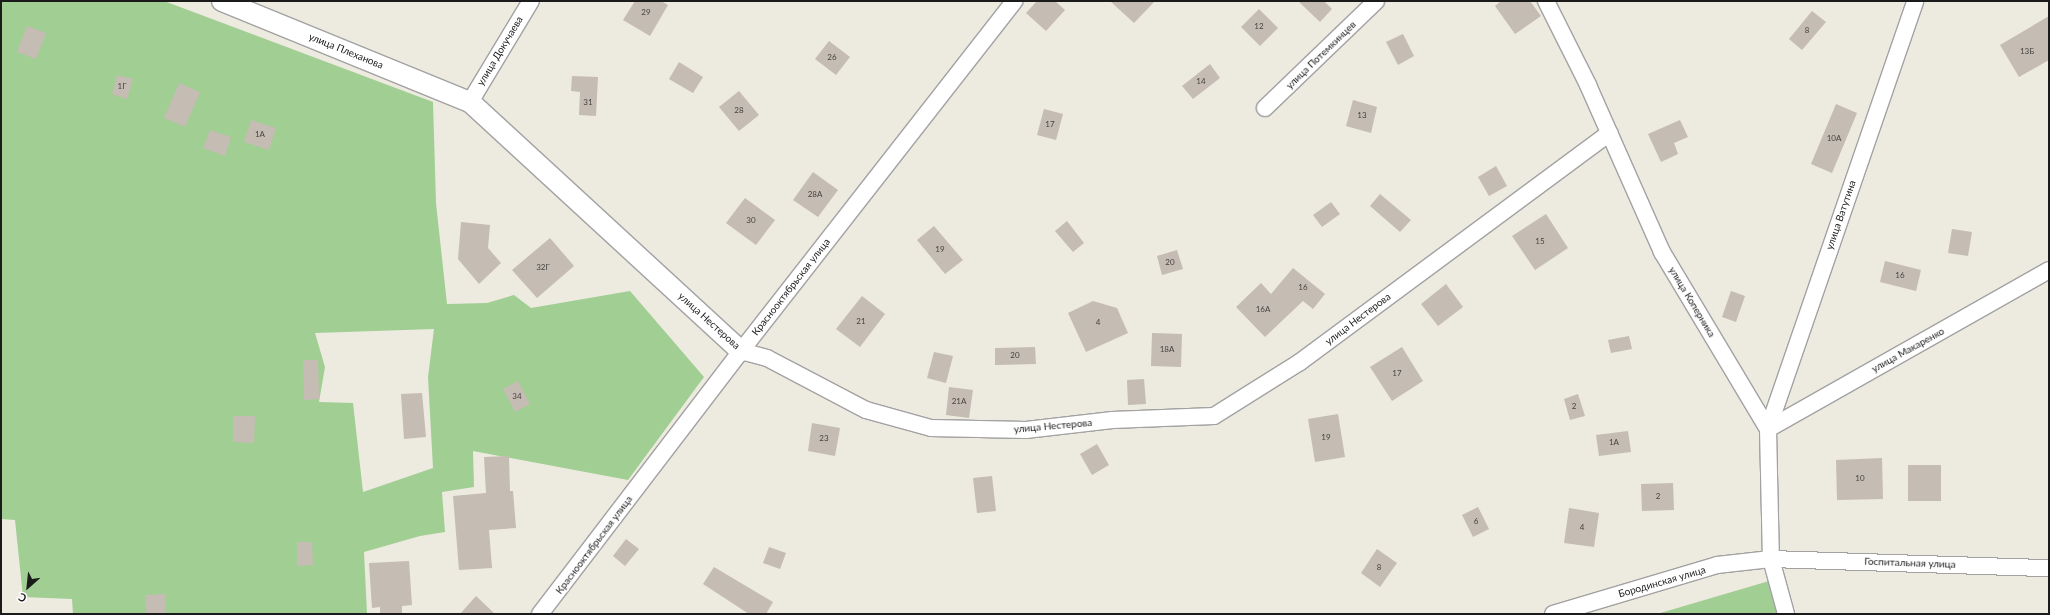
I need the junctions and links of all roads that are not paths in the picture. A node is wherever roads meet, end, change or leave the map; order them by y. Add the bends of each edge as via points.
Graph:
1 (222, 1) edge
2 (531, 1) edge
3 (1014, 1) edge
4 (1376, 1) edge
5 (1546, 1) edge
6 (1915, 1) edge
7 (470, 102) junction
8 (1265, 108) dead end
9 (1609, 133) junction
10 (2049, 270) edge
11 (741, 351) junction
12 (1768, 429) junction
13 (1772, 559) junction
14 (2049, 568) edge
15 (540, 614) edge
16 (1553, 614) edge
17 (1786, 614) edge

1 - 7 street, улица Плеханова
2 - 7 street, улица Докучаева
3 - 11 street, Краснооктябрьская улица
4 - 8 street, улица Потемкинцев
5 - 9 street, улица Коперника
6 - 12 street, улица Ватутина
7 - 11 street, улица Нестерова
9 - 11 street, улица Нестерова via 1300,362 1214,416 1112,420 1026,430 931,428 866,410 767,358
9 - 12 street, улица Коперника via 1662,252
10 - 12 street, улица Макаренко
11 - 15 street, Краснооктябрьская улица
12 - 13 street, улица Коперника
13 - 14 street, Госпитальная улица
13 - 16 street, Бородинская улица via 1717,566
13 - 17 street, улица Коперника

